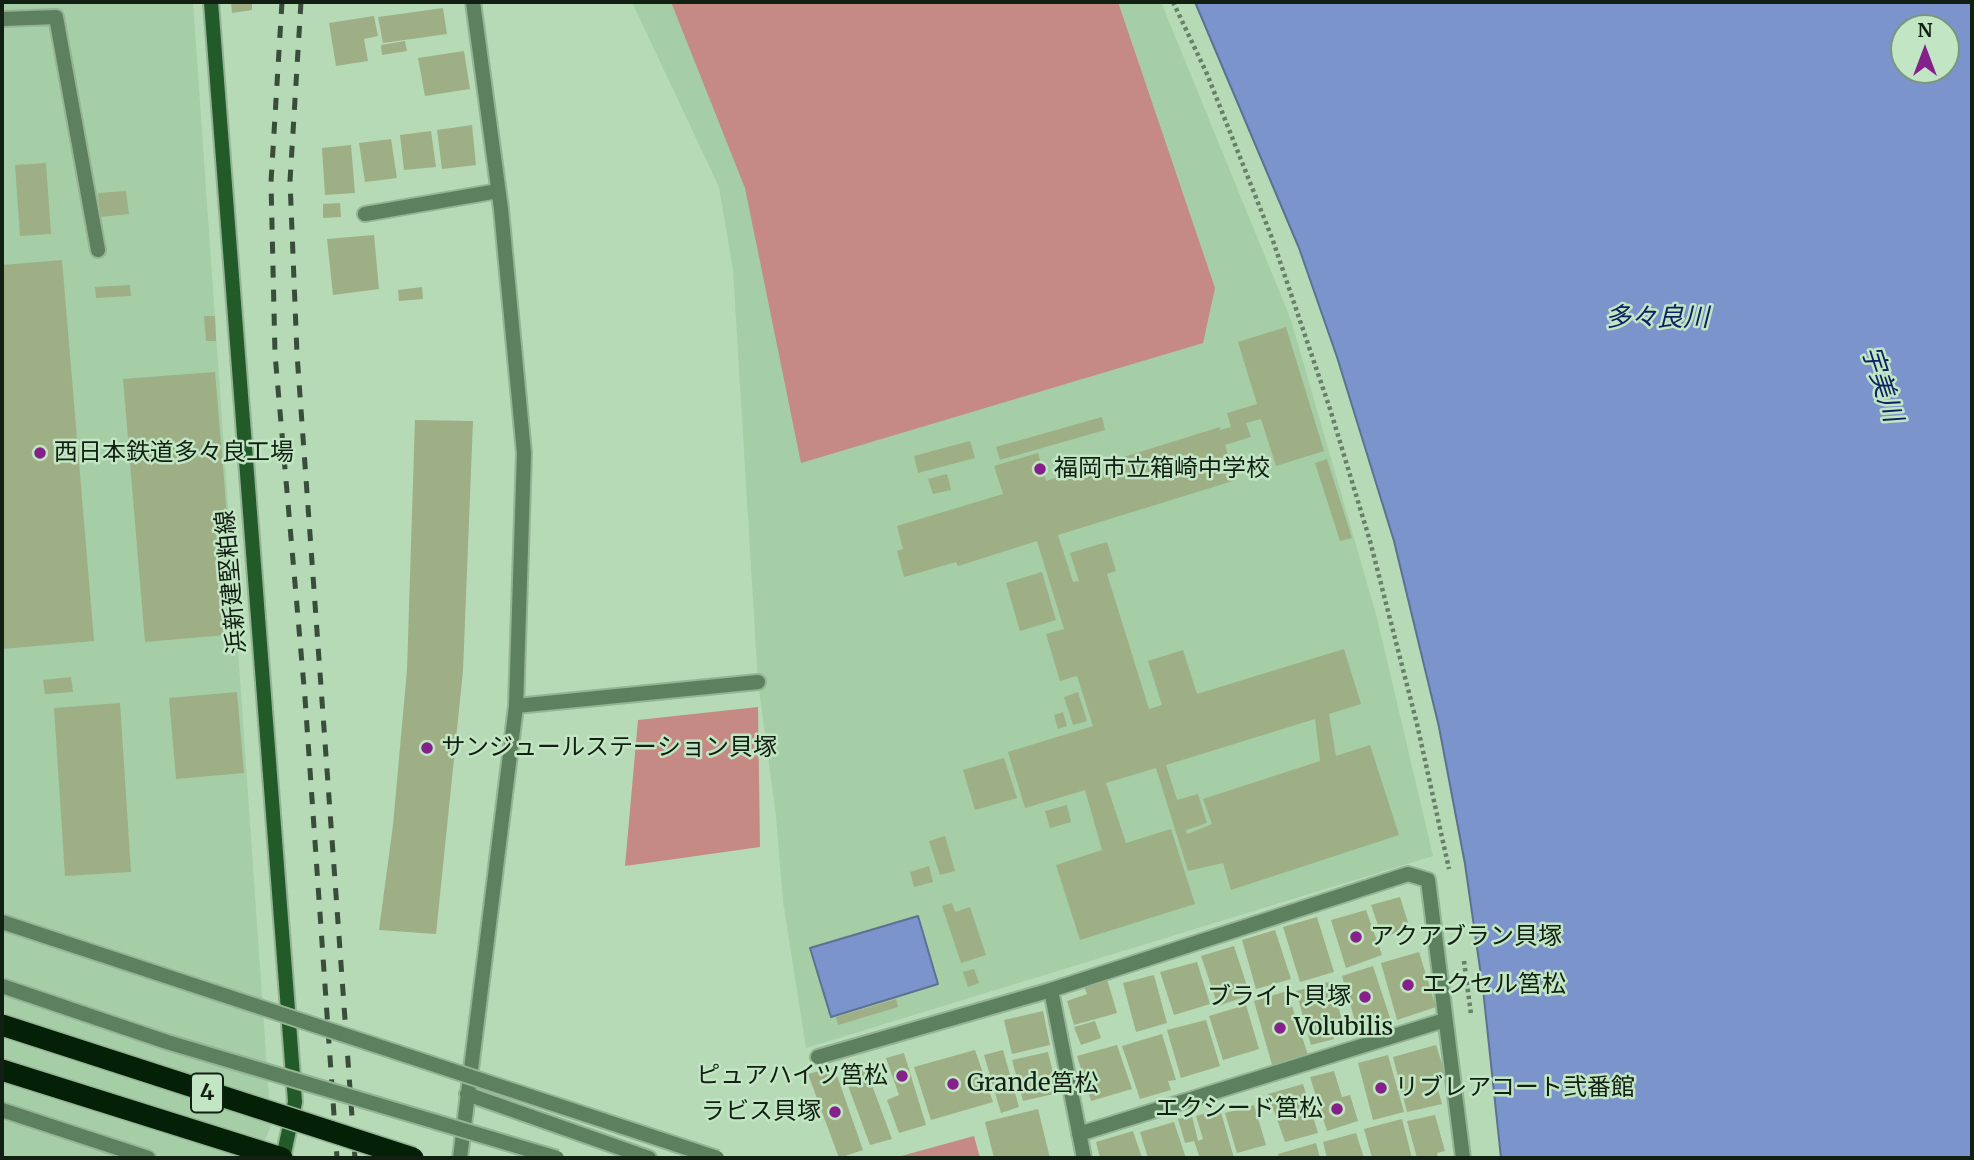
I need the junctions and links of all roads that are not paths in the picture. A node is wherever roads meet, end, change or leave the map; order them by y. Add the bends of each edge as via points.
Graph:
1 (211, 2) edge
2 (473, 2) edge
3 (2, 19) edge
4 (498, 191) junction
5 (365, 214) dead end
6 (97, 250) dead end
7 (758, 682) dead end
8 (516, 706) junction
9 (2, 922) edge
10 (2, 986) edge
11 (1051, 990) junction
12 (1446, 1020) junction
13 (2, 1025) edge
14 (818, 1057) dead end
15 (2, 1070) edge
16 (467, 1094) junction
17 (2, 1110) edge
18 (1079, 1134) junction
19 (148, 1158) edge
20 (283, 1158) edge
21 (413, 1158) edge
22 (460, 1158) edge
23 (557, 1158) edge
24 (649, 1158) edge
25 (717, 1158) edge
26 (1084, 1158) edge
27 (1463, 1158) edge

1 - 20 main road, 浜新建堅粕線 via 295,1102
2 - 4 street
3 - 6 street via 55,17
4 - 5 street
4 - 8 street via 524,453
7 - 8 street
8 - 16 street
9 - 25 street, bridge
10 - 23 street, bridge via 167,1042
11 - 12 street via 1408,874 1428,880
11 - 14 street
11 - 18 street
12 - 18 street
12 - 27 street
13 - 21 highway, 4, bridge
15 - 20 highway, 4
16 - 22 street
16 - 24 street
17 - 19 street
18 - 26 street

